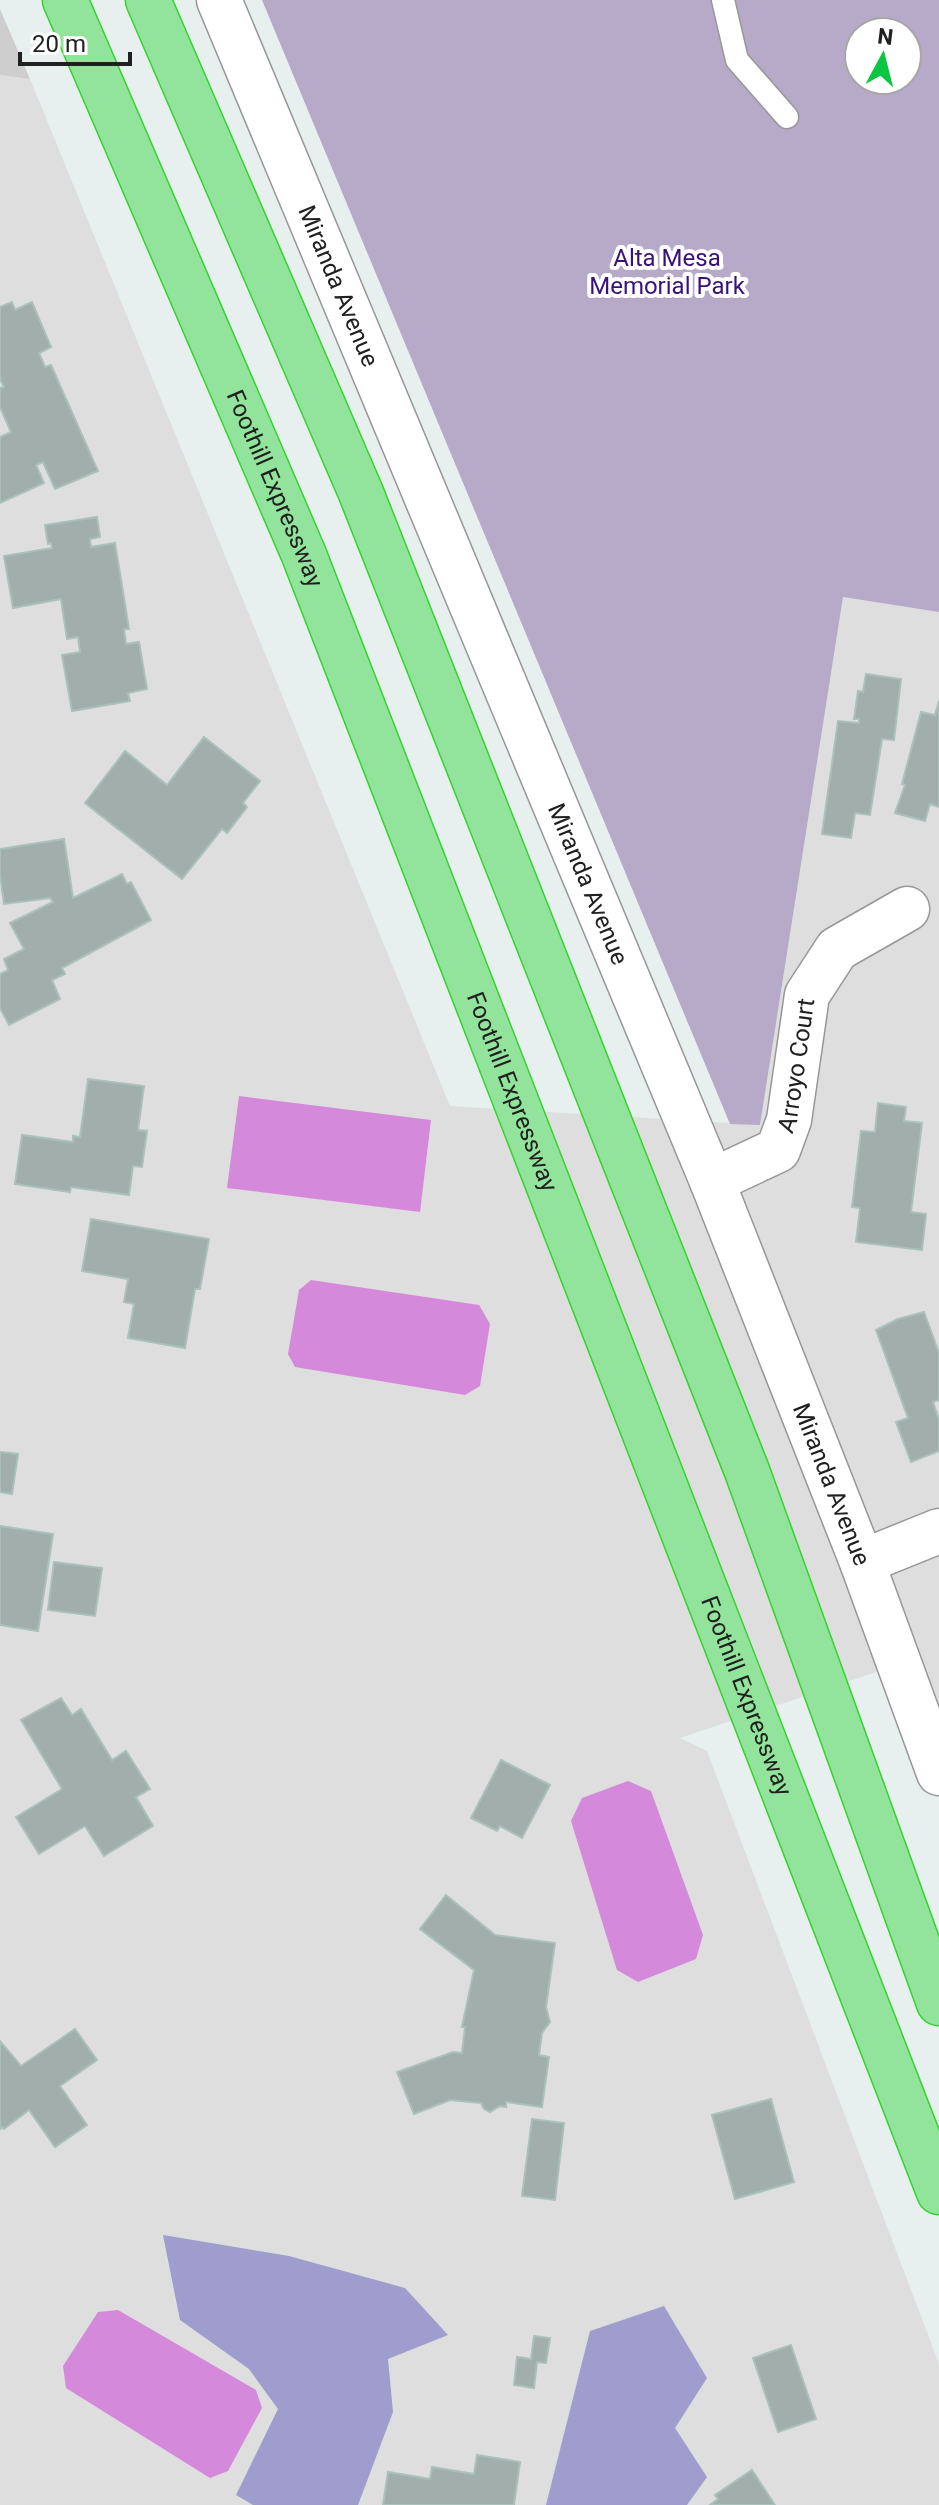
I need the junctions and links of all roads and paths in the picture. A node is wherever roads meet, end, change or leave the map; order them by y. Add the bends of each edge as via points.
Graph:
1 (65, 0) edge
2 (148, 0) edge
3 (219, 0) edge
4 (723, 0) edge
5 (787, 117) dead end
6 (907, 909) dead end
7 (712, 1181) junction
8 (939, 1531) edge
9 (862, 1562) junction
10 (939, 1773) edge
11 (939, 2003) edge
12 (939, 2192) edge

1 - 12 highway, Foothill Expressway via 304,555
2 - 11 highway via 361,493 636,1189 747,1471
3 - 7 street, Miranda Avenue
4 - 5 lane via 737,60
6 - 7 street, Arroyo Court via 837,949 807,995 789,1120 778,1150
7 - 9 street, Miranda Avenue
8 - 9 street
9 - 10 street, Miranda Avenue

